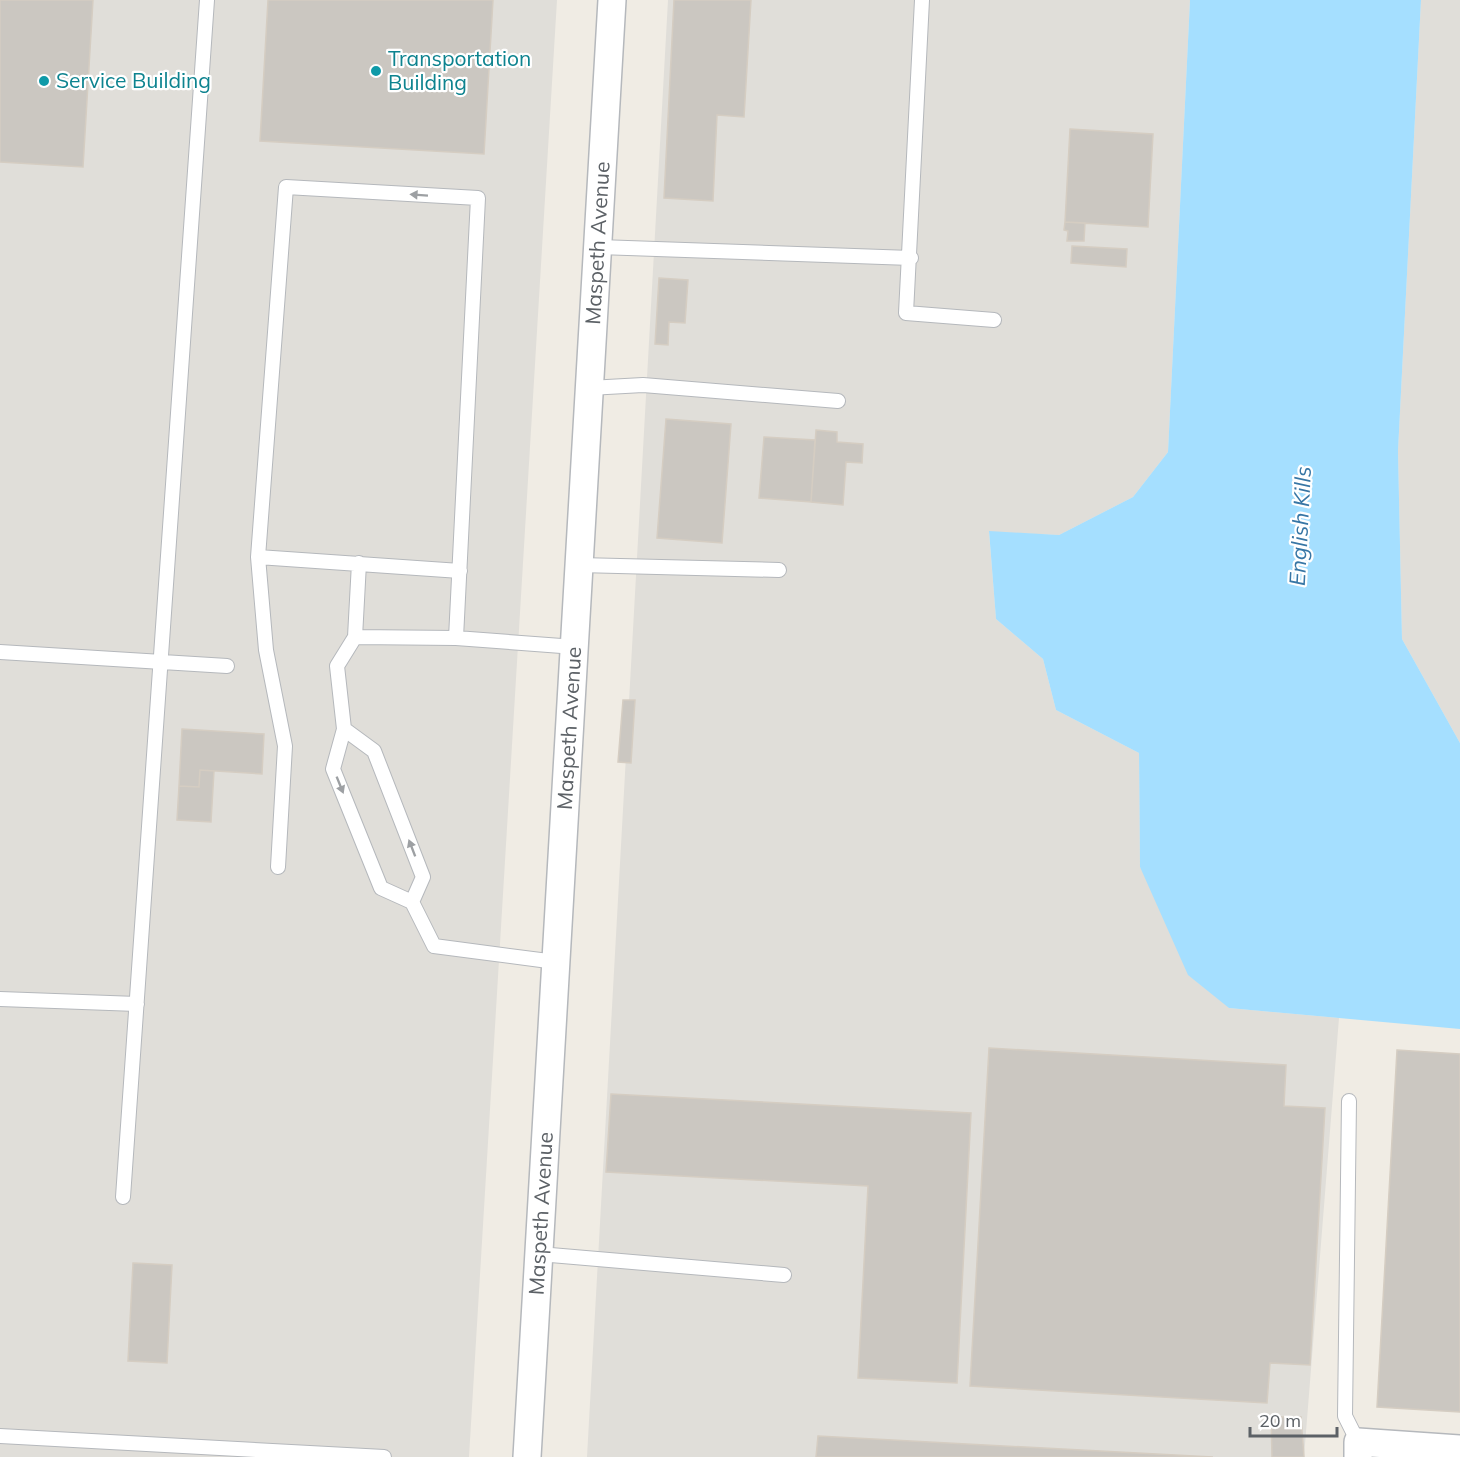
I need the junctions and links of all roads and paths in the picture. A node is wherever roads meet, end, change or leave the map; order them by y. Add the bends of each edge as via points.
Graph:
1 (207, 0) edge
2 (612, 0) edge
3 (922, 0) edge
4 (599, 247) junction
5 (911, 258) junction
6 (994, 320) dead end
7 (589, 388) junction
8 (838, 401) dead end
9 (258, 557) junction
10 (359, 563) junction
11 (579, 564) junction
12 (779, 570) dead end
13 (460, 571) junction
14 (355, 637) junction
15 (456, 638) junction
16 (575, 647) junction
17 (0, 652) edge
18 (160, 661) junction
19 (227, 666) dead end
20 (344, 729) junction
21 (278, 867) dead end
22 (412, 902) junction
23 (556, 962) junction
24 (0, 999) edge
25 (137, 1004) junction
26 (1350, 1101) dead end
27 (123, 1197) dead end
28 (539, 1254) junction
29 (784, 1275) dead end
30 (0, 1436) edge
31 (1460, 1449) edge
32 (1358, 1450) edge
33 (384, 1457) edge
34 (527, 1457) edge

1 - 18 lane
2 - 4 street, Maspeth Avenue
3 - 5 lane
4 - 5 lane
4 - 7 street, Maspeth Avenue
5 - 6 lane via 906,313
7 - 8 lane via 643,385
7 - 11 street, Maspeth Avenue
9 - 10 lane
13 -> 9 lane via 478,198 286,187
9 - 21 lane via 266,650 285,746
10 - 13 lane
10 - 14 lane
11 - 12 lane
11 - 16 street, Maspeth Avenue
13 - 15 lane
14 - 15 lane
14 - 20 lane via 337,666
15 - 16 lane
16 - 23 street, Maspeth Avenue
17 - 18 lane
18 - 19 lane
18 - 25 lane
22 -> 20 lane via 423,877 374,751
20 -> 22 lane via 333,769 381,888
22 - 23 lane via 434,946
23 - 28 street, Maspeth Avenue
24 - 25 lane
25 - 27 lane
26 - 32 lane via 1345,1416
28 - 29 lane
28 - 34 street, Maspeth Avenue
30 - 33 lane
31 - 32 street

